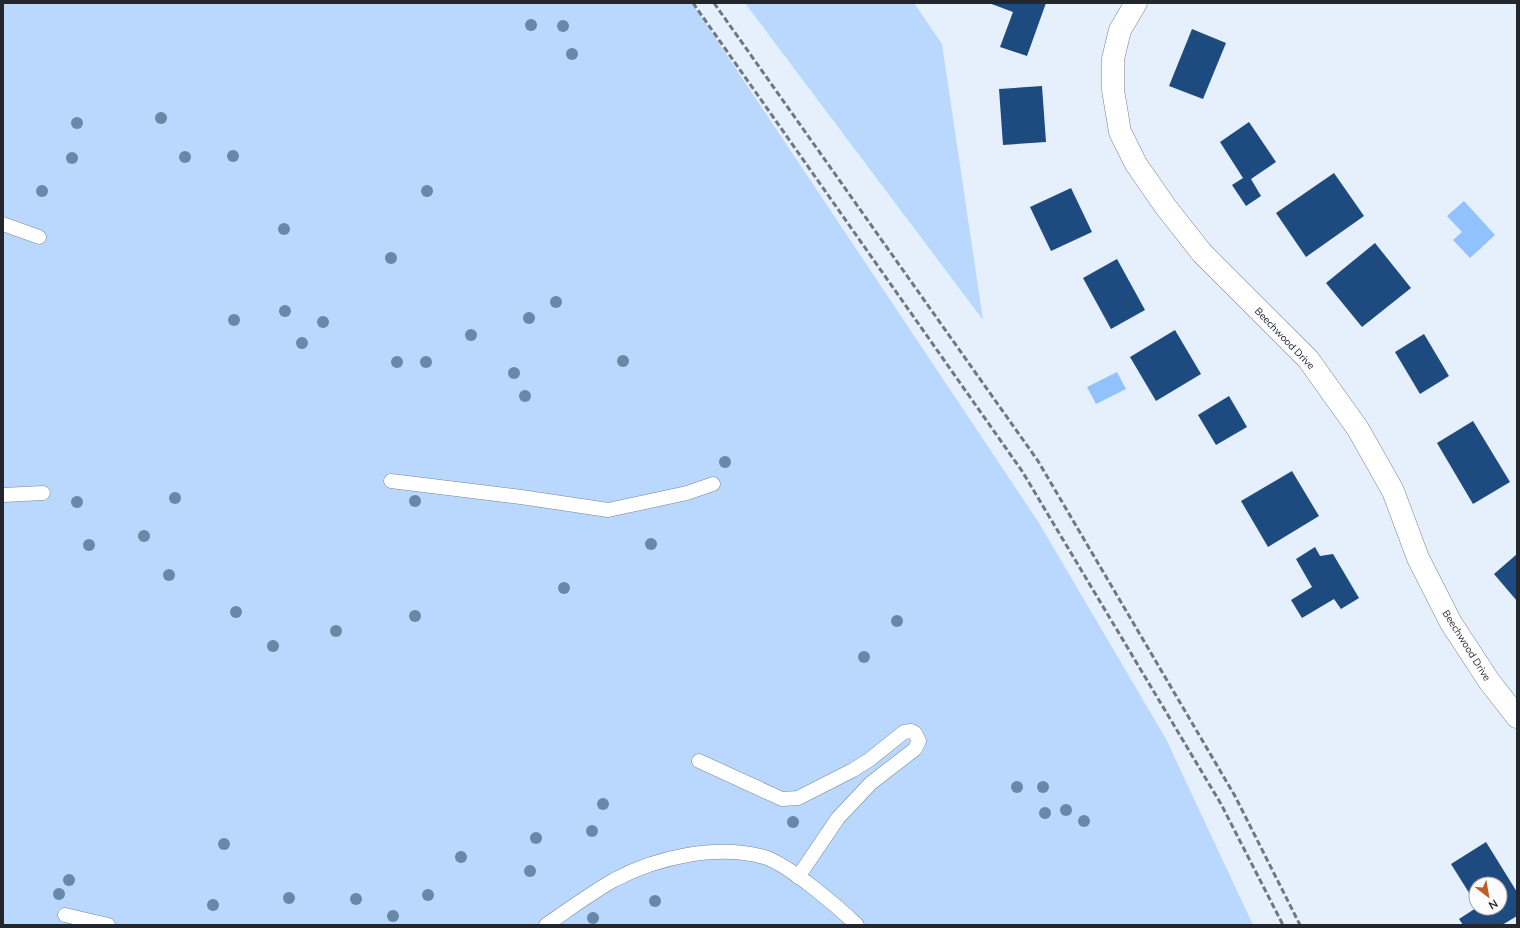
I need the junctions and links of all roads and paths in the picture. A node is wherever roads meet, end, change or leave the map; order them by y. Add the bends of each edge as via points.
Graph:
1 (1136, 3) edge
2 (3, 224) edge
3 (38, 237) dead end
4 (390, 482) dead end
5 (713, 484) dead end
6 (43, 493) dead end
7 (3, 495) edge
8 (1517, 718) edge
9 (700, 761) dead end
10 (798, 877) junction
11 (65, 915) dead end
12 (108, 925) edge
13 (546, 925) edge
14 (857, 925) edge

1 - 8 street, Beechwood Drive via 1120,30 1114,59 1113,90 1120,132 1136,164 1202,253 1308,359 1358,429 1393,491 1418,558 1450,623
2 - 3 lane
4 - 5 lane via 608,510 687,493
6 - 7 lane
9 - 10 lane via 782,799 798,798 853,770 904,732 911,730 915,733 919,741 915,749 871,783 838,818
10 - 13 lane via 766,857 726,851 682,856 639,869 614,880
10 - 14 lane
11 - 12 lane

